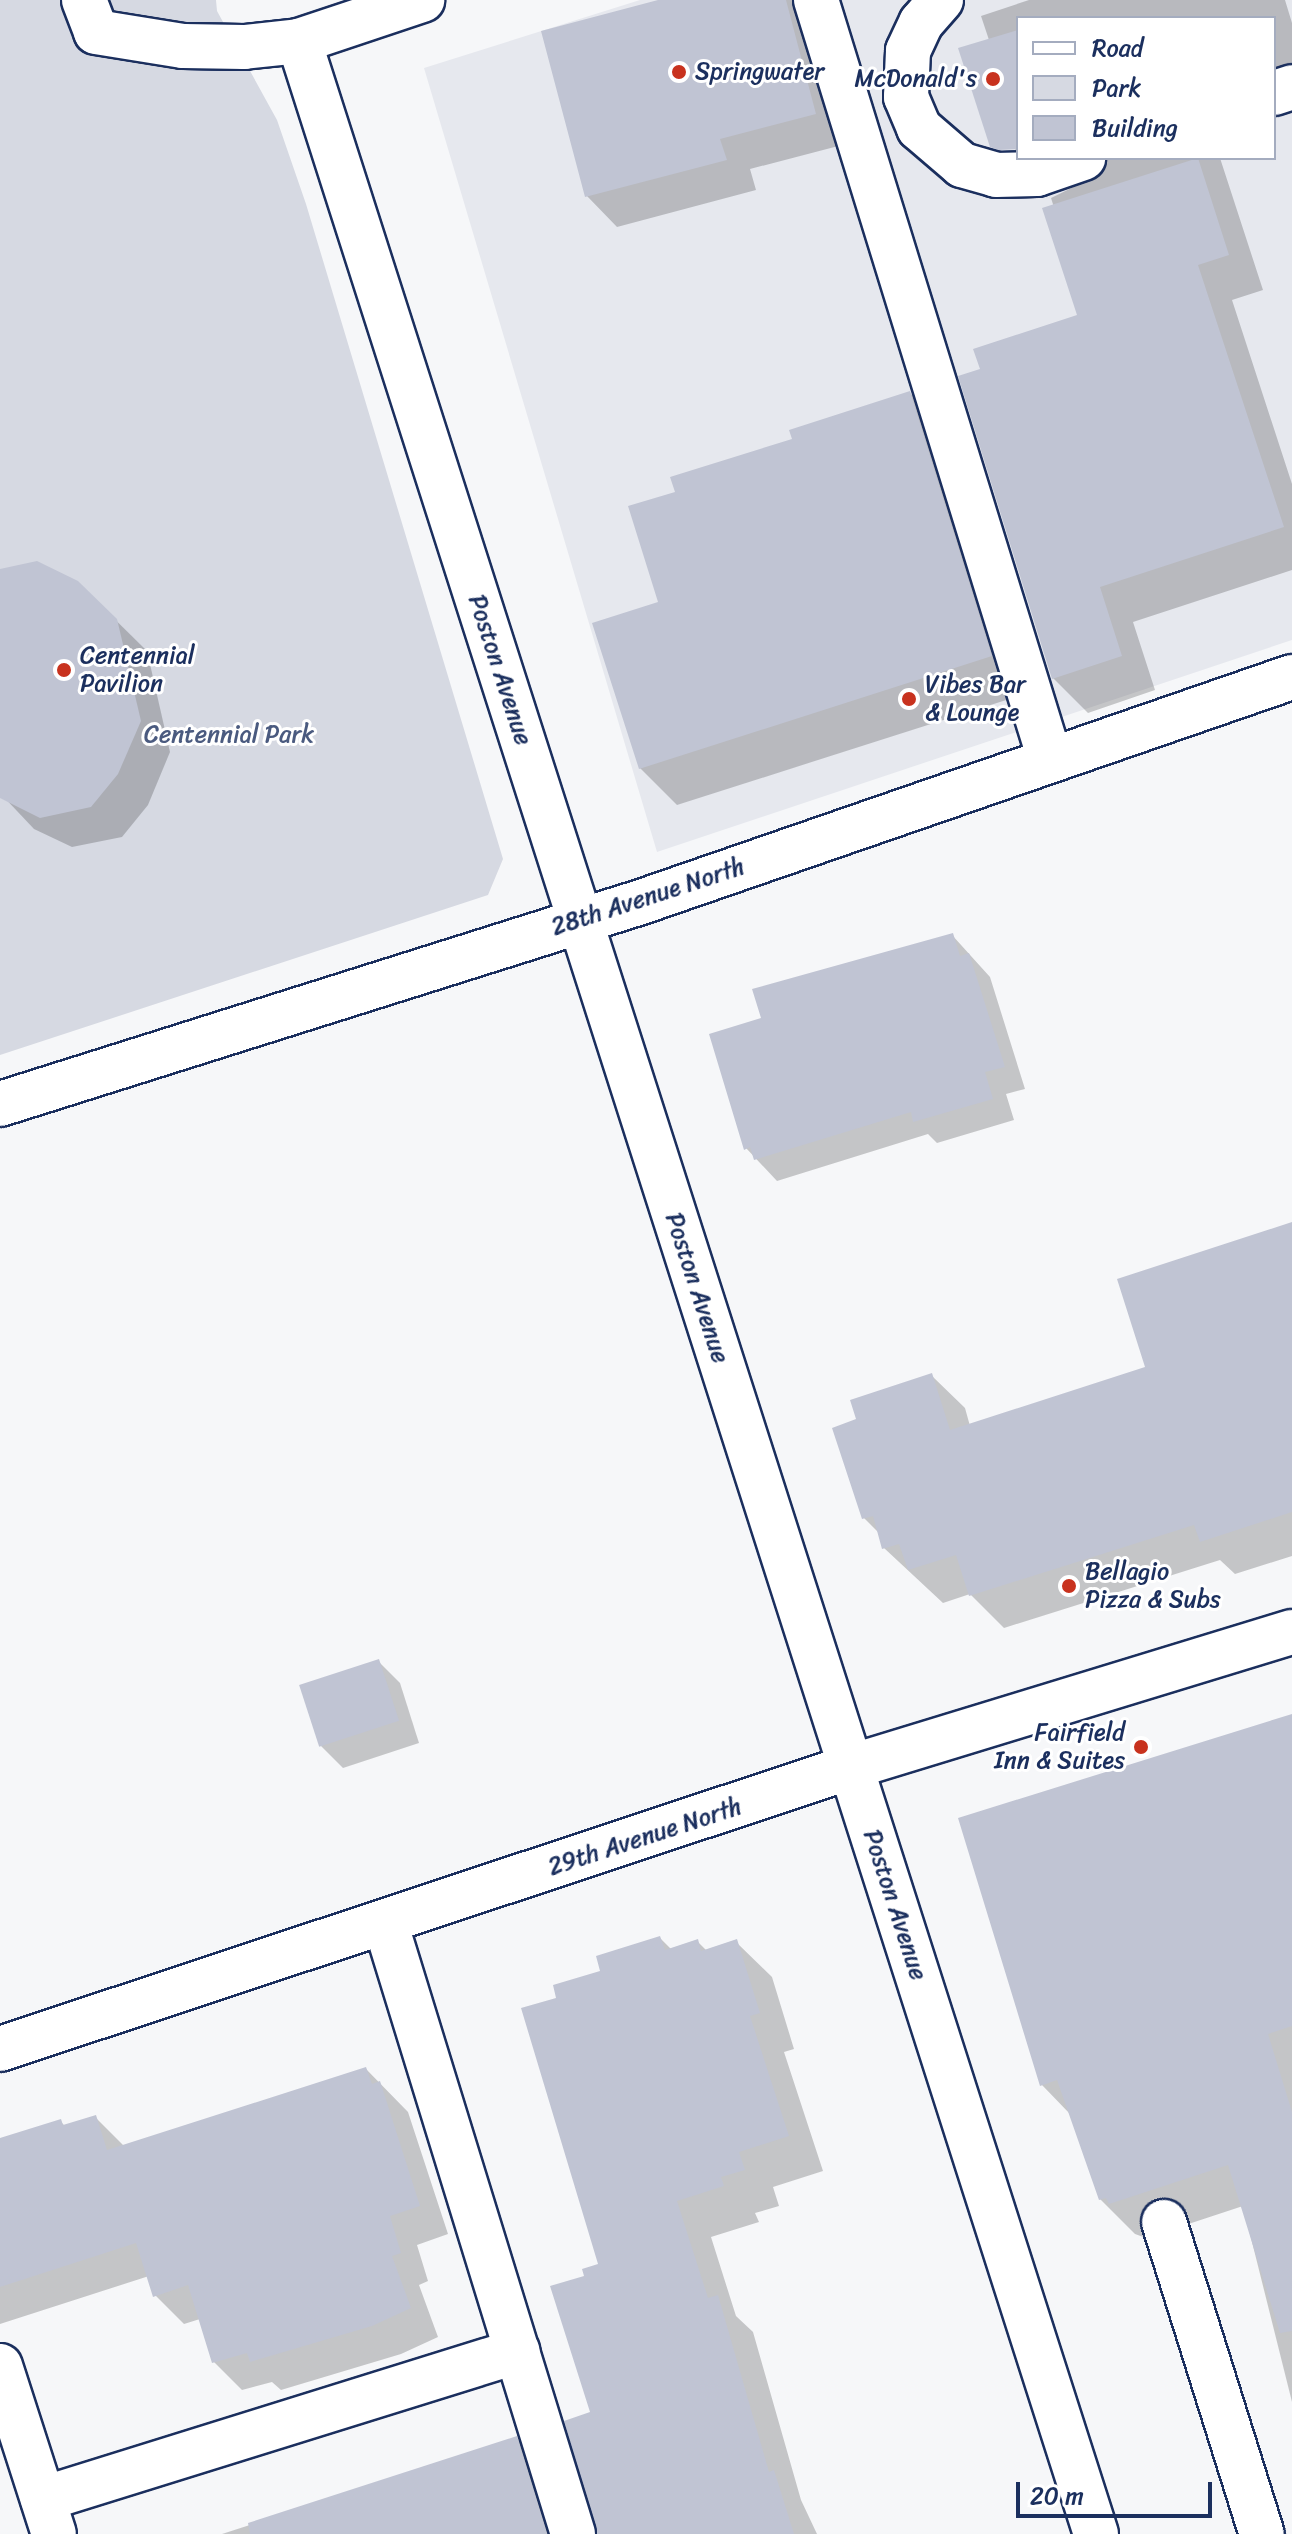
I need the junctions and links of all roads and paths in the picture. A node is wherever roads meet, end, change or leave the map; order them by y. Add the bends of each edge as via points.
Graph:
1 (84, 0) edge
2 (422, 0) edge
3 (816, 0) edge
4 (898, 0) edge
5 (941, 0) edge
6 (299, 41) junction
7 (846, 98) junction
8 (914, 117) junction
9 (1077, 160) edge
10 (1292, 677) edge
11 (1050, 759) junction
12 (580, 919) junction
13 (0, 1104) edge
14 (1292, 1632) edge
15 (850, 1767) junction
16 (385, 1922) junction
17 (0, 2049) edge
18 (1164, 2222) dead end
19 (517, 2351) junction
20 (0, 2366) edge
21 (48, 2516) edge
22 (573, 2534) edge
23 (1096, 2534) edge
24 (1262, 2534) edge

1 - 6 street via 96,32 183,46
2 - 6 street
3 - 7 street
4 - 8 street via 895,55
5 - 8 street via 921,23 908,51
6 - 12 street, Poston Avenue
7 - 8 street
7 - 11 street
8 - 9 street via 962,165 996,175 1037,174
10 - 11 street, 28th Avenue North
11 - 12 street, 28th Avenue North
12 - 13 street, 28th Avenue North
12 - 15 street, Poston Avenue
14 - 15 street, 29th Avenue North
15 - 16 street, 29th Avenue North
15 - 23 street, Poston Avenue
16 - 17 street, 29th Avenue North
16 - 19 street
18 - 24 street
19 - 21 street
19 - 22 street
20 - 21 street

